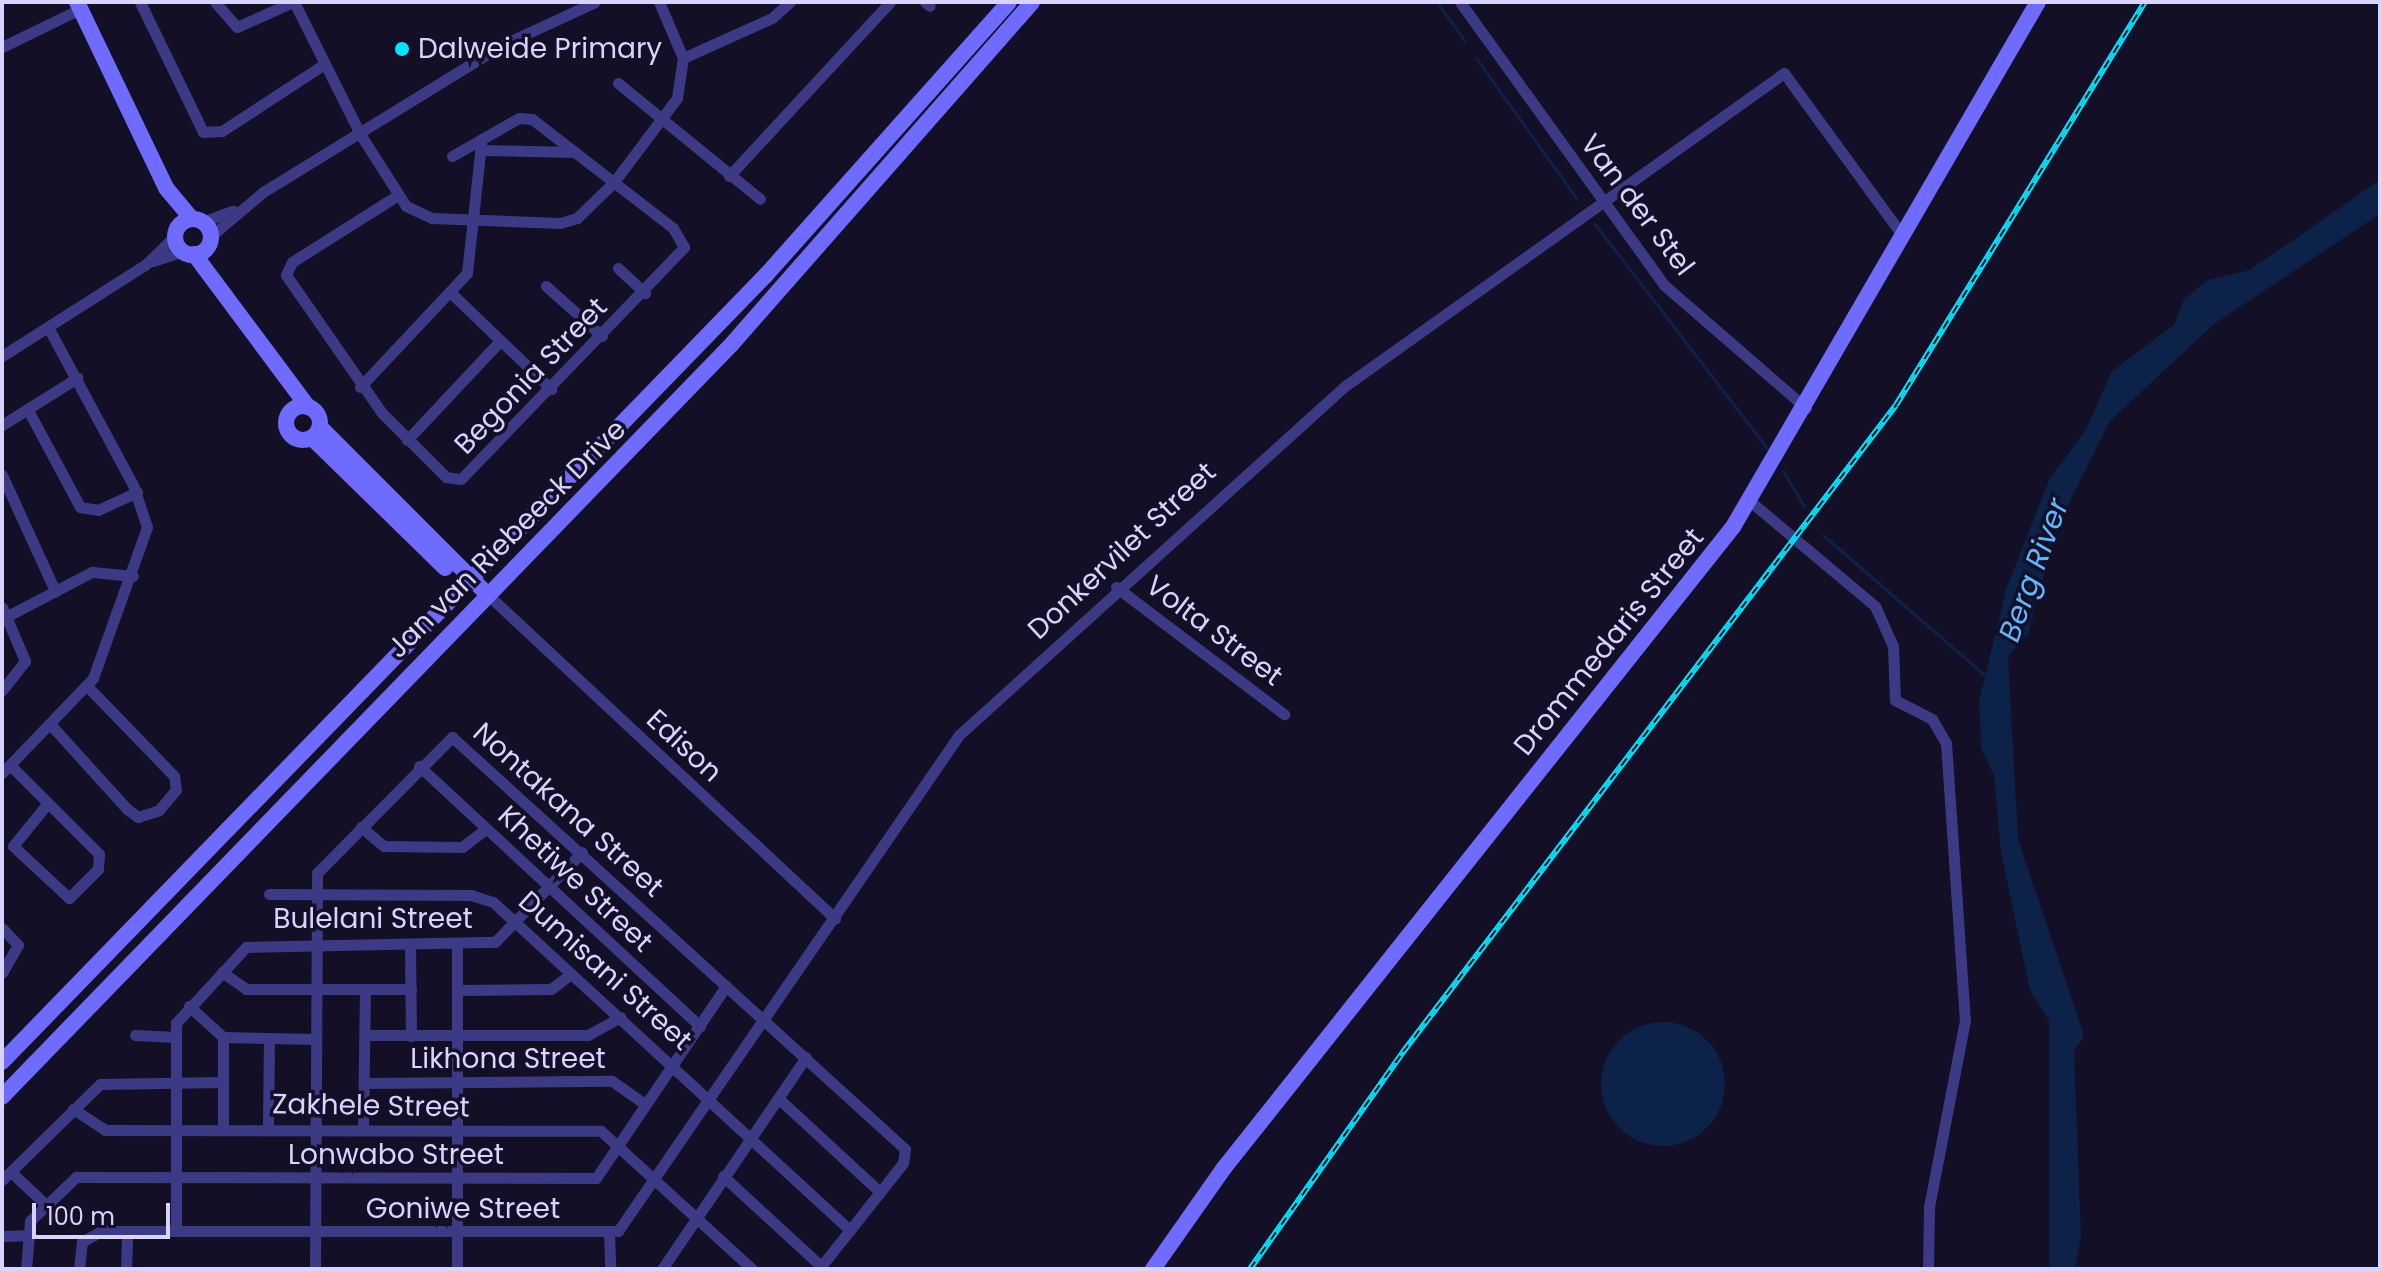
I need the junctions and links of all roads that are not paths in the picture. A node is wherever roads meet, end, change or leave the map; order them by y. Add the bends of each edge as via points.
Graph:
1 (215, 2) edge
2 (293, 2) edge
3 (595, 2) edge
4 (659, 2) edge
5 (790, 2) edge
6 (890, 2) edge
7 (1009, 2) edge
8 (1032, 2) edge
9 (1460, 2) edge
10 (2038, 2) edge
11 (142, 3) edge
12 (79, 5) edge
13 (2, 47) edge
14 (683, 58) junction
15 (323, 65) junction
16 (618, 83) dead end
17 (660, 124) junction
18 (360, 134) junction
19 (481, 147) junction
20 (576, 152) junction
21 (452, 156) dead end
22 (729, 176) junction
23 (614, 182) junction
24 (398, 195) junction
25 (760, 199) dead end
26 (1601, 203) junction
27 (476, 219) junction
28 (1903, 236) junction
29 (193, 237) junction
30 (618, 268) dead end
31 (546, 286) dead end
32 (451, 293) junction
33 (645, 293) junction
34 (49, 329) junction
35 (602, 336) junction
36 (500, 341) junction
37 (2, 356) edge
38 (77, 378) junction
39 (285, 385) junction
40 (360, 387) junction
41 (551, 389) junction
42 (308, 407) junction
43 (1806, 408) junction
44 (28, 410) junction
45 (287, 419) junction
46 (2, 425) edge
47 (316, 432) junction
48 (407, 440) junction
49 (2, 475) edge
50 (137, 492) junction
51 (1751, 502) junction
52 (133, 576) junction
53 (465, 581) junction
54 (1116, 587) junction
55 (55, 591) junction
56 (483, 598) junction
57 (4, 614) edge
58 (87, 686) junction
59 (2, 690) edge
60 (1284, 714) dead end
61 (50, 724) junction
62 (419, 766) junction
63 (6, 769) edge
64 (47, 804) junction
65 (361, 827) junction
66 (486, 829) junction
67 (582, 852) junction
68 (550, 889) junction
69 (269, 894) dead end
70 (316, 895) junction
71 (835, 919) junction
72 (518, 923) junction
73 (2, 928) edge
74 (457, 943) junction
75 (317, 944) junction
76 (410, 944) junction
77 (222, 972) junction
78 (2, 973) edge
79 (571, 974) junction
80 (726, 986) junction
81 (411, 989) junction
82 (365, 990) junction
83 (457, 990) junction
84 (317, 991) junction
85 (189, 1006) junction
86 (620, 1017) junction
87 (766, 1023) junction
88 (700, 1026) junction
89 (135, 1035) dead end
90 (365, 1035) junction
91 (411, 1036) junction
92 (176, 1037) junction
93 (223, 1037) junction
94 (457, 1037) junction
95 (269, 1038) junction
96 (316, 1039) junction
97 (806, 1057) junction
98 (2, 1062) edge
99 (672, 1065) junction
100 (175, 1082) junction
101 (222, 1082) junction
102 (364, 1083) junction
103 (457, 1083) junction
104 (2, 1097) edge
105 (778, 1098) junction
106 (711, 1101) junction
107 (645, 1104) junction
108 (73, 1109) junction
109 (223, 1128) junction
110 (268, 1128) junction
111 (174, 1129) junction
112 (315, 1129) junction
113 (363, 1130) junction
114 (457, 1131) junction
115 (750, 1136) junction
116 (618, 1145) junction
117 (6, 1176) edge
118 (723, 1176) junction
119 (175, 1178) junction
120 (315, 1178) junction
121 (456, 1180) junction
122 (657, 1181) junction
123 (880, 1192) junction
124 (44, 1203) junction
125 (695, 1216) junction
126 (850, 1230) junction
127 (127, 1231) junction
128 (176, 1231) junction
129 (456, 1233) junction
130 (609, 1233) junction
131 (316, 1234) junction
132 (25, 1235) junction
133 (2, 1236) edge
134 (820, 1268) edge
135 (26, 1269) edge
136 (79, 1269) edge
137 (126, 1269) edge
138 (315, 1269) edge
139 (457, 1269) edge
140 (610, 1269) edge
141 (662, 1269) edge
142 (752, 1269) edge
143 (1153, 1269) edge
144 (1928, 1269) edge

1 - 2 street via 237,27
2 - 15 street
3 - 18 street via 502,45
4 - 14 street
5 - 14 street via 772,18
6 - 22 street
7 - 53 main road, Jan van Riebeeck Drive via 766,275
8 - 56 main road, Jan van Riebeeck Drive via 791,281
9 - 26 street, Van der Stel
10 - 28 main road, Drommedaris Street
11 - 15 street via 203,132 222,131
12 - 13 street
12 - 29 main road
14 - 17 street via 677,98
15 - 18 street
16 - 17 street
17 - 22 street
17 - 23 street
18 - 24 street
18 - 29 street
19 - 20 street
19 - 20 street via 526,117
19 - 21 street
19 - 27 street
20 - 23 street
22 - 25 street
23 - 27 street via 570,221
23 - 33 street, Begonia Street via 683,240 680,257
24 - 27 street via 422,216
24 - 40 street, Begonia Street via 286,270 307,314
26 - 28 street, Donkervilet Street via 1784,73
26 - 43 street, Van der Stel via 1664,285
26 - 54 street, Donkervilet Street via 1345,386
27 - 32 street via 470,266
28 - 43 main road, Drommedaris Street
29 - 34 street
29 - 39 main road
30 - 33 street
31 - 35 street
32 - 36 street
32 - 40 street
33 - 35 street, Begonia Street
34 - 37 street
34 - 38 street
35 - 41 street, Begonia Street
36 - 41 street
36 - 48 street
38 - 44 street
38 - 50 street
39 - 42 main road
39 - 45 main road
40 - 48 street, Begonia Street
41 - 48 street, Begonia Street via 461,479 446,477
42 - 45 main road
42 - 47 main road
43 - 51 main road, Drommedaris Street
44 - 46 street
44 - 50 street via 80,507 98,510
45 - 47 main road via 293,436
47 - 53 main road
49 - 55 street
50 - 52 street via 147,527
51 - 143 main road, Drommedaris Street via 1209,1188
51 - 144 street via 1875,606 1893,646 1895,700 1932,719 1946,743 1966,1010 1929,1207
52 - 55 street via 99,570
52 - 58 street
53 - 56 main road
53 - 98 main road, Jan van Riebeeck Drive
54 - 60 street, Volta Street
54 - 71 street, Donkervilet Street via 959,735
55 - 57 street
56 - 71 street, Edison via 501,607
56 - 104 main road, Jan van Riebeeck Drive
57 - 59 street via 25,661
58 - 61 street
58 - 61 street via 174,776 176,790 159,810 138,817 127,809
61 - 63 street
62 - 65 street, Nontakana Street
62 - 66 street, Khetiwe Street
62 - 67 street, Nontakana Street via 448,739 461,740
63 - 64 street
64 - 64 street via 99,854 98,869 69,898 13,846
65 - 66 street via 384,846 462,847
65 - 70 street, Nontakana Street via 320,868
66 - 68 street, Khetiwe Street
67 - 68 street, Bulelani Street
67 - 80 street, Nontakana Street
68 - 72 street, Bulelani Street
68 - 88 street, Khetiwe Street
69 - 70 street, Dumisani Street
70 - 72 street, Dumisani Street via 484,897
70 - 75 street, Nontakana Street
71 - 87 street, Donkervilet Street
72 - 74 street, Bulelani Street via 500,941
72 - 79 street, Dumisani Street
73 - 78 street via 18,945
74 - 76 street, Bulelani Street
74 - 83 street
75 - 76 street, Bulelani Street
75 - 77 street, Bulelani Street via 250,944
75 - 84 street, Nontakana Street
76 - 81 street
77 - 84 street via 246,989
77 - 85 street, Bulelani Street
79 - 83 street via 551,989
79 - 86 street, Dumisani Street
80 - 87 street, Nontakana Street
80 - 88 street, Lonwabo Street
81 - 82 street
81 - 91 street
82 - 84 street
82 - 90 street
83 - 94 street
84 - 96 street, Nontakana Street
85 - 92 street, Bulelani Street
85 - 93 street
86 - 94 street via 596,1034
86 - 99 street, Dumisani Street
87 - 97 street, Nontakana Street
87 - 106 street
88 - 99 street, Lonwabo Street
89 - 92 street
90 - 91 street
90 - 102 street
91 - 94 street
92 - 100 street, Bulelani Street
93 - 95 street
93 - 101 street
94 - 103 street
95 - 96 street
95 - 110 street
96 - 112 street, Nontakana Street
97 - 105 street
97 - 123 street, Nontakana Street via 905,1149
99 - 106 street, Dumisani Street
99 - 107 street, Lonwabo Street
100 - 101 street
100 - 108 street via 100,1084
100 - 111 street, Bulelani Street
101 - 109 street
102 - 103 street, Likhona Street
102 - 113 street
103 - 107 street, Likhona Street via 612,1081
103 - 114 street
105 - 115 street
105 - 123 street
106 - 115 street, Dumisani Street
106 - 122 street
107 - 116 street, Lonwabo Street
108 - 111 street, Zakhele Street via 100,1129
108 - 117 street
109 - 110 street, Zakhele Street
109 - 111 street, Zakhele Street
110 - 112 street, Zakhele Street
111 - 119 street, Bulelani Street
112 - 113 street, Zakhele Street
112 - 120 street, Nontakana Street
113 - 114 street, Zakhele Street
114 - 116 street, Zakhele Street via 594,1131
114 - 121 street
115 - 118 street
115 - 126 street, Dumisani Street
116 - 121 street, Lonwabo Street via 591,1180
116 - 122 street, Zakhele Street
117 - 124 street
118 - 125 street
118 - 134 street
119 - 120 street, Lonwabo Street
119 - 124 street, Lonwabo Street via 76,1177
119 - 128 street, Bulelani Street
120 - 121 street, Lonwabo Street
120 - 131 street, Nontakana Street
121 - 129 street
122 - 125 street, Zakhele Street
122 - 130 street via 627,1224
123 - 126 street
124 - 132 street, Lonwabo Street
125 - 141 street
125 - 142 street, Zakhele Street
126 - 134 street
127 - 128 street, Goniwe Street
127 - 136 street, Goniwe Street via 87,1237
127 - 137 street
128 - 131 street, Goniwe Street
129 - 130 street, Goniwe Street
129 - 131 street, Goniwe Street
129 - 139 street
130 - 140 street
131 - 138 street, Nontakana Street
132 - 133 street
132 - 135 street

